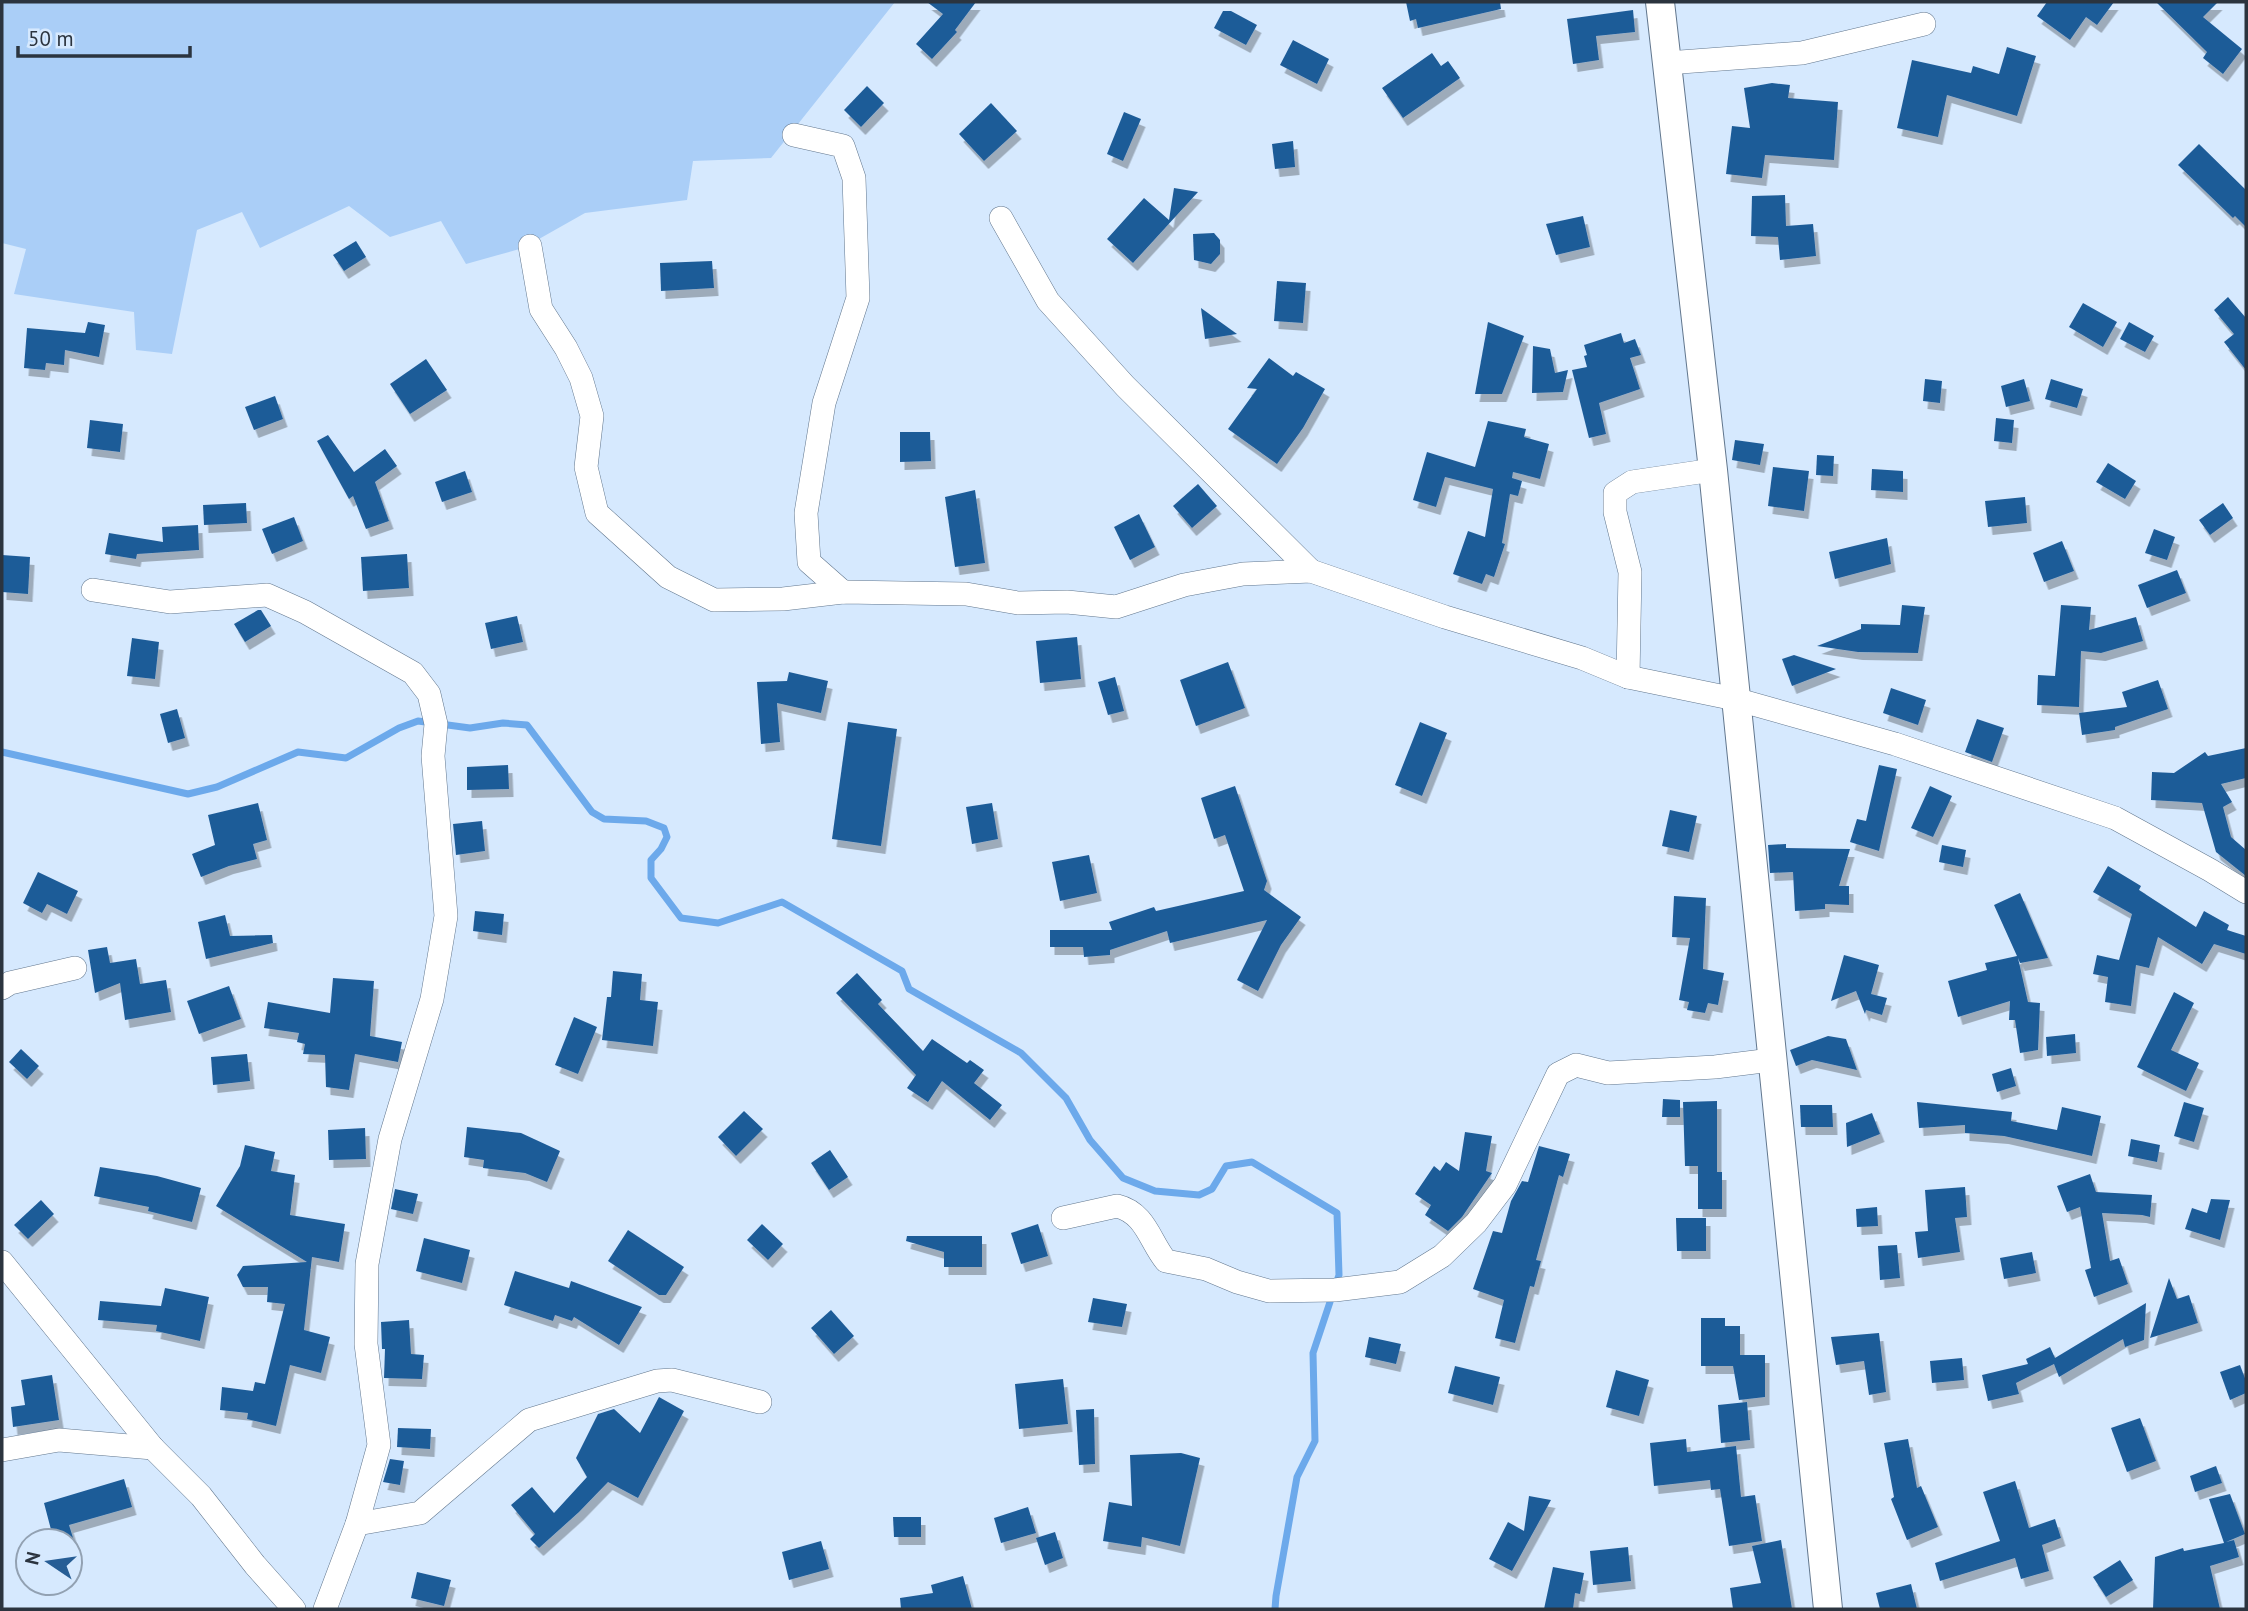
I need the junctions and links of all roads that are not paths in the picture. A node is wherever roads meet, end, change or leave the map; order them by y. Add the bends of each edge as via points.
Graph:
1 (1660, 2) edge
2 (1924, 24) dead end
3 (1667, 63) junction
4 (794, 135) dead end
5 (1000, 218) dead end
6 (530, 246) dead end
7 (1713, 470) junction
8 (1311, 571) junction
9 (93, 590) dead end
10 (843, 592) junction
11 (1628, 677) junction
12 (1735, 699) junction
13 (2246, 892) edge
14 (75, 968) dead end
15 (2, 988) edge
16 (1771, 1060) junction
17 (1063, 1218) dead end
18 (2, 1262) edge
19 (760, 1402) dead end
20 (153, 1448) junction
21 (2, 1450) edge
22 (357, 1524) junction
23 (294, 1609) edge
24 (325, 1609) edge
25 (1828, 1609) edge

1 - 3 street
2 - 3 street via 1802,53
3 - 7 street
4 - 10 street via 843,145 854,178 858,298 824,403 806,513 809,562
5 - 8 street via 1048,301 1125,386
6 - 10 street via 541,309 581,378 592,416 586,467 597,513 668,577 714,600
7 - 11 street via 1632,482 1615,494 1630,572
7 - 12 street
8 - 10 street via 1243,574 1184,585 1116,607 1068,601 1018,603 966,594
8 - 11 street
9 - 22 street via 170,603 267,595 413,673 429,694 436,724 433,756 446,916 432,999 390,1139 367,1264 366,1344 379,1445
11 - 12 street
12 - 13 street via 1895,744 2115,818
12 - 16 street
14 - 15 street
16 - 17 street via 1608,1073 1576,1065 1558,1074 1504,1185 1476,1223 1442,1255 1400,1282 1383,1286 1258,1289 1206,1269 1166,1261 1141,1221 1124,1208
16 - 25 street
18 - 20 street
19 - 22 street via 671,1380 558,1410 529,1420 420,1513
20 - 21 street via 59,1440
20 - 23 street via 201,1496
22 - 24 street

